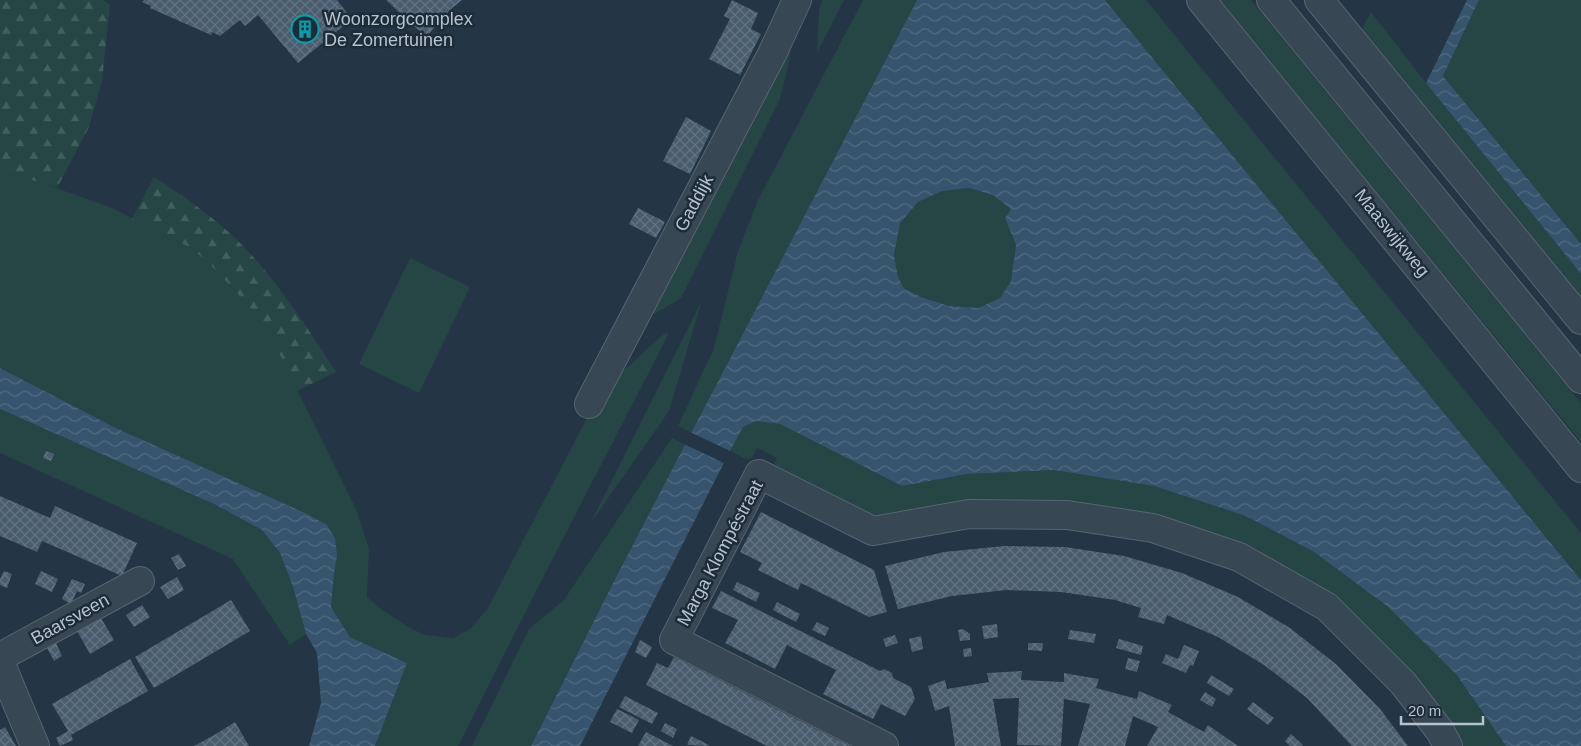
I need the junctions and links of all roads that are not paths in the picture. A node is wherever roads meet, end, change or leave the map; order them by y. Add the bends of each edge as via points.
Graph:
1 (797, 0) edge
2 (1201, 0) edge
3 (1271, 0) edge
4 (1319, 0) edge
5 (1581, 320) edge
6 (1581, 379) edge
7 (589, 404) dead end
8 (1581, 468) edge
9 (140, 581) dead end
10 (0, 657) edge
11 (0, 662) edge
12 (35, 746) edge
13 (884, 746) edge
14 (1448, 746) edge

1 - 7 street, Gaddijk
2 - 8 street, Maaswijkweg
3 - 6 street
4 - 5 street
9 - 10 street, Baarsveen
11 - 12 street
13 - 14 street, Marga Klompéstraat via 674,640 759,474 873,531 970,514 1067,515 1152,528 1239,557 1327,607 1403,684

